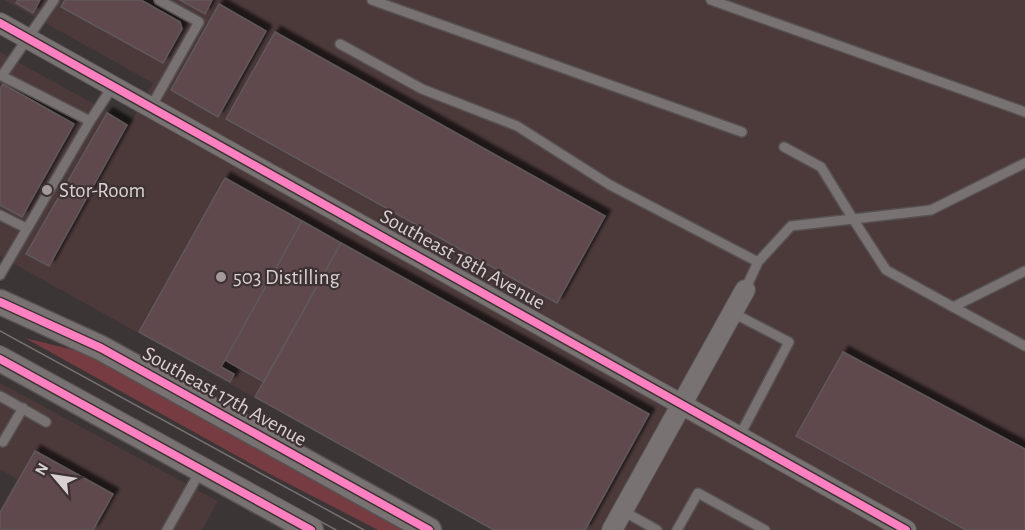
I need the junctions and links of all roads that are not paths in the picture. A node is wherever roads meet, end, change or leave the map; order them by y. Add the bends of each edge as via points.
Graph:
1 (54, 0) edge
2 (159, 0) edge
3 (372, 0) edge
4 (711, 0) edge
5 (0, 23) edge
6 (27, 38) junction
7 (340, 44) dead end
8 (2, 74) edge
9 (113, 86) junction
10 (151, 106) junction
11 (1025, 112) edge
12 (90, 121) junction
13 (742, 132) dead end
14 (784, 147) dead end
15 (1025, 164) edge
16 (0, 215) edge
17 (853, 219) junction
18 (26, 228) junction
19 (758, 262) junction
20 (1025, 272) edge
21 (0, 275) edge
22 (745, 290) joint
23 (0, 302) edge
24 (953, 307) junction
25 (733, 313) junction
26 (1025, 346) edge
27 (0, 359) edge
28 (0, 396) edge
29 (683, 403) junction
30 (23, 408) junction
31 (46, 422) dead end
32 (740, 435) junction
33 (3, 442) dead end
34 (201, 470) junction
35 (623, 511) junction
36 (167, 530) edge
37 (311, 530) edge
38 (429, 530) edge
39 (612, 530) edge
40 (657, 530) edge
41 (677, 530) edge
42 (765, 530) edge
43 (906, 530) edge

1 - 6 lane
2 - 10 lane via 199,22
3 - 13 lane
4 - 11 lane
5 - 6 street, Southeast 18th Avenue
6 - 8 lane
6 - 9 street, Southeast 18th Avenue
7 - 19 lane via 422,89 517,126 610,185
8 - 12 lane
9 - 10 street, Southeast 18th Avenue
9 - 12 lane
10 - 29 street, Southeast 18th Avenue
12 - 18 lane
14 - 17 lane via 821,167
15 - 17 lane via 931,210
16 - 18 lane
17 - 19 lane via 792,226
17 - 24 lane via 886,270
18 - 21 lane
19 - 22 lane
20 - 24 lane
22 - 25 street
23 - 38 street, Southeast 17th Avenue via 101,348
24 - 26 lane
25 - 29 street
25 - 32 lane via 789,342
27 - 34 street
28 - 30 lane
29 - 32 street, Southeast 18th Avenue
29 - 35 street
30 - 31 lane
30 - 33 lane
32 - 43 street, Southeast 18th Avenue
34 - 36 lane
34 - 37 street
35 - 39 street
35 - 40 lane
41 - 42 lane via 698,493

